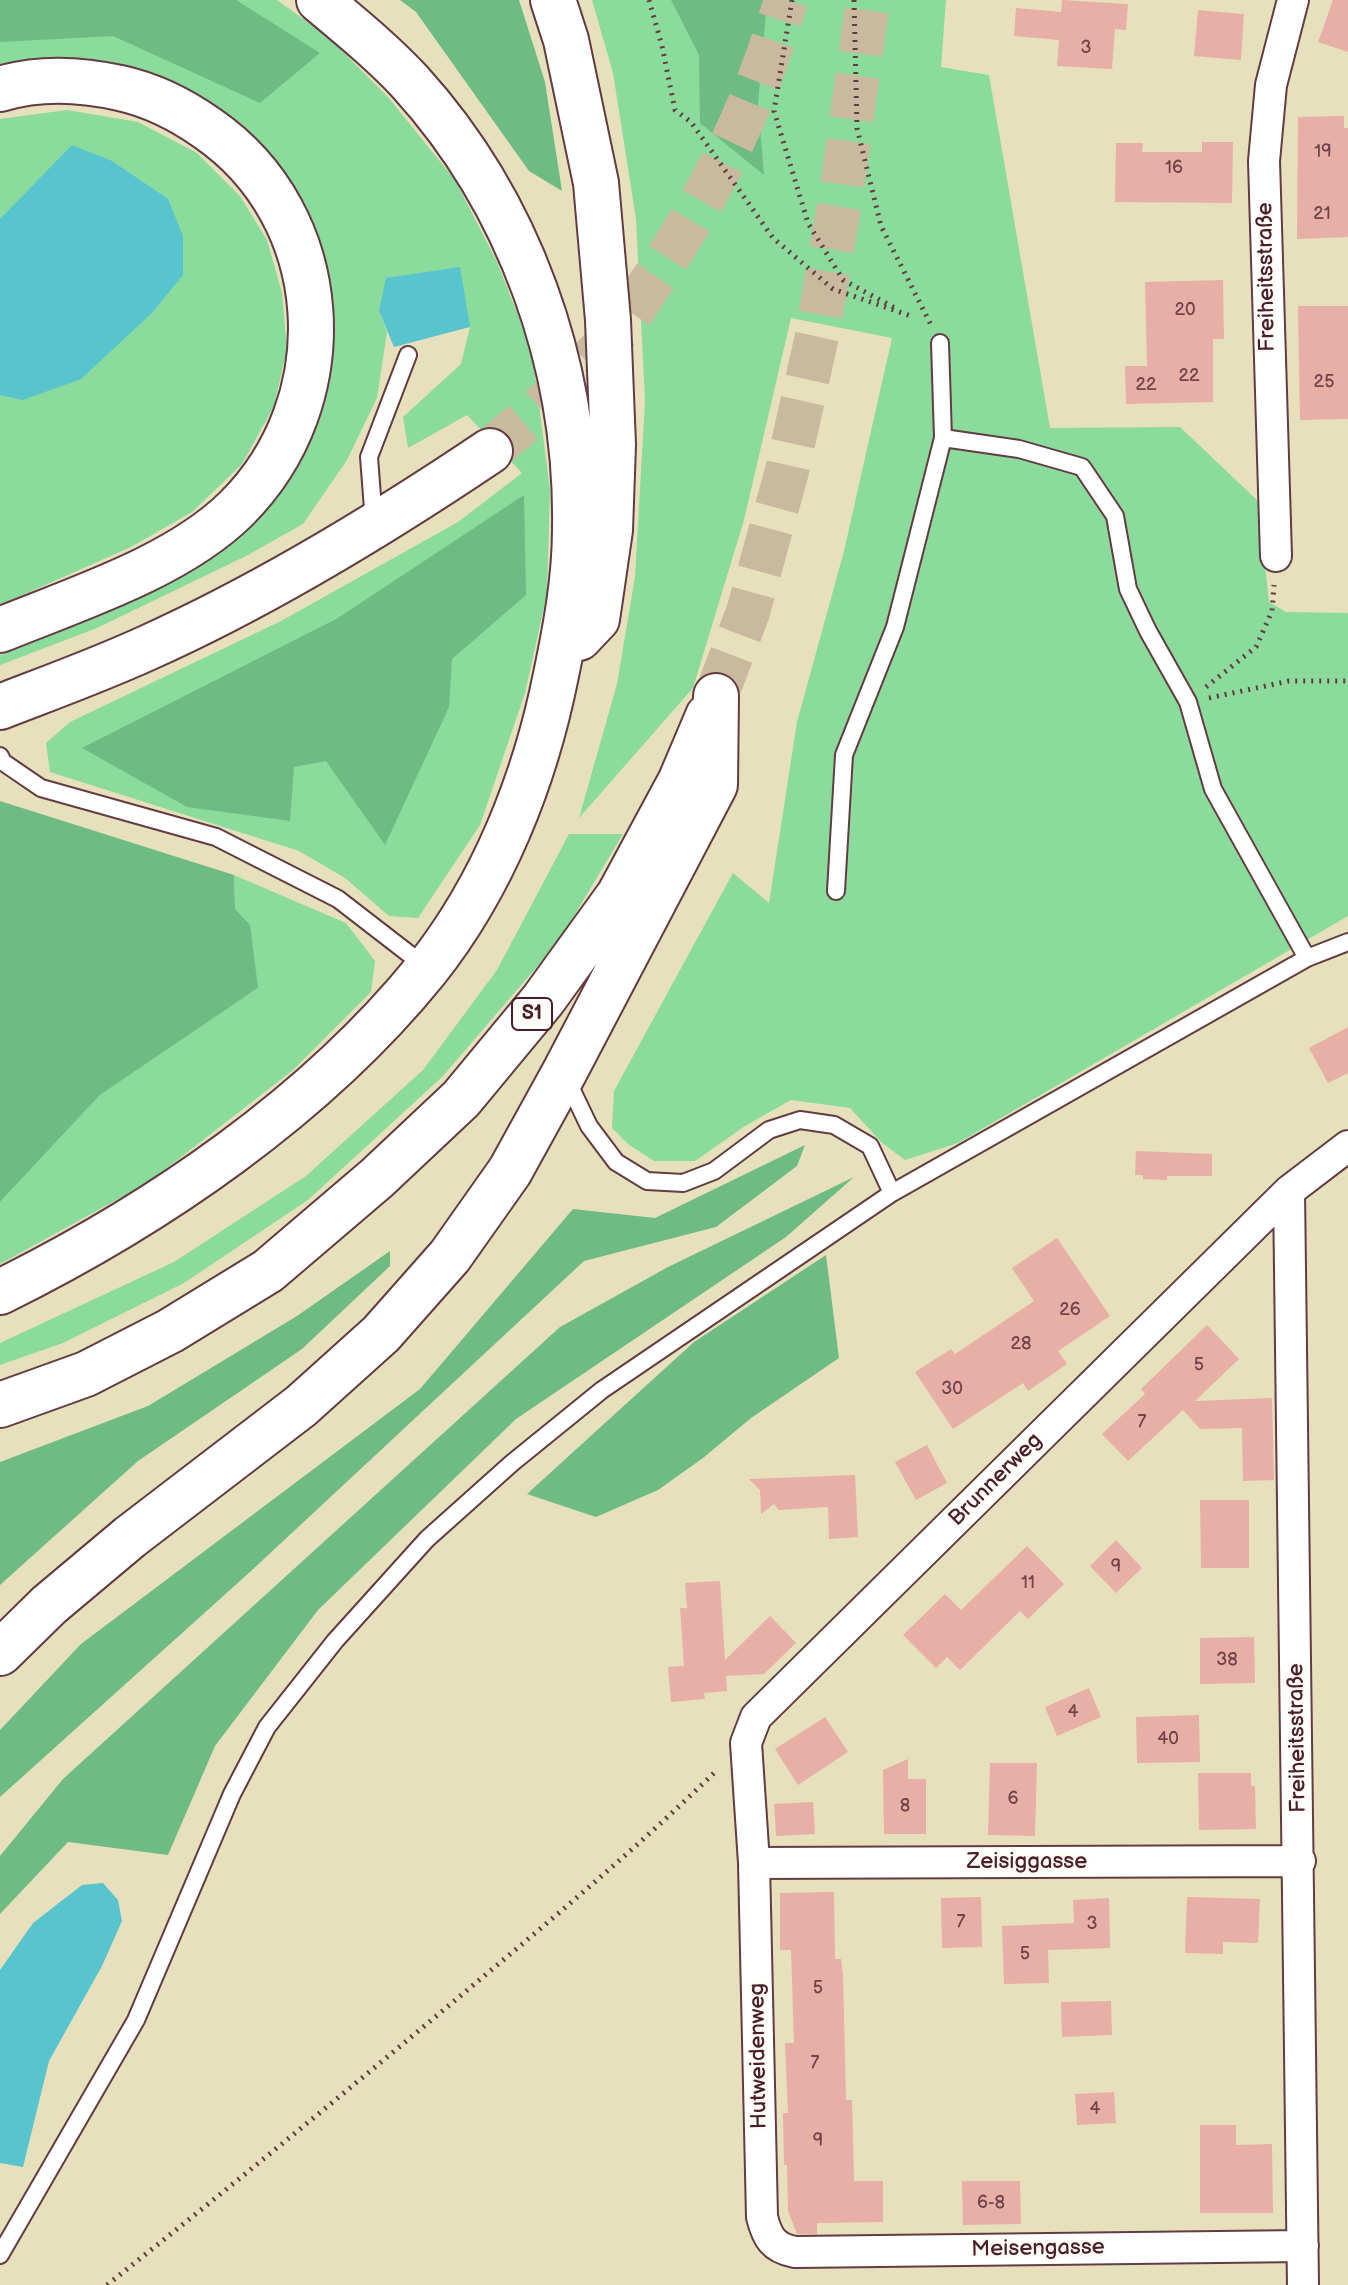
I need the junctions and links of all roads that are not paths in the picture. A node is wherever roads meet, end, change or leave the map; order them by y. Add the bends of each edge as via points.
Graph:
1 (319, 0) edge
2 (553, 0) edge
3 (1293, 0) edge
4 (0, 89) edge
5 (940, 343) road end
6 (408, 355) dead end
7 (943, 438) junction
8 (490, 451) tunnel mouth
9 (375, 526) junction
10 (1276, 556) road end
11 (0, 630) edge
12 (559, 661) junction
13 (0, 707) edge
14 (0, 756) edge
15 (836, 891) dead end
16 (1348, 942) edge
17 (1307, 958) junction
18 (427, 968) junction
19 (564, 1073) junction
20 (1348, 1146) edge
21 (1289, 1191) junction
22 (892, 1193) junction
23 (0, 1292) edge
24 (0, 1405) edge
25 (0, 1653) edge
26 (1300, 1861) junction
27 (754, 1863) junction
28 (775, 2245) joint
29 (1303, 2246) junction
30 (0, 2255) edge
31 (1303, 2285) edge

1 - 12 highway via 409,82 447,128 480,175 529,273 563,387 573,452 575,532
2 - 12 highway via 596,183 613,445 610,530 597,619
3 - 10 street, Freiheitsstraße via 1271,85 1264,161
4 - 11 highway via 53,80 116,87 175,107 221,138 262,177 284,214 302,258 311,327 306,380 293,425 268,471 237,507 203,536 152,566
5 - 7 lane
6 - 9 lane via 369,457
7 - 15 lane via 895,627 844,755
7 - 17 lane via 1019,449 1082,467 1115,516 1128,589 1188,702 1213,789
8 - 9 highway
9 - 13 highway via 149,647
12 - 18 highway via 548,717 517,811 479,892
14 - 18 lane via 41,788 216,837 338,899
16 - 17 lane
17 - 22 lane
18 - 23 highway via 359,1045 221,1158 133,1218
19 - 22 lane via 589,1126 616,1162 647,1181 683,1183 704,1175 769,1130 800,1120 834,1125 870,1146
19 - 24 highway, S1 via 715,785 716,696 680,782 619,895 543,1000 461,1099 268,1271 86,1374
19 - 25 highway via 510,1171 450,1256 381,1334 301,1406 130,1537
20 - 21 street, Brunnerweg
21 - 26 street, Freiheitsstraße
21 - 27 street, Brunnerweg via 756,1717 746,1743
22 - 30 lane via 590,1399 427,1539 335,1641 267,1727 232,1794 136,2020
26 - 27 street, Zeisiggasse
26 - 29 street, Freiheitsstraße
27 - 28 street, Hutweidenweg via 762,2217
28 - 29 street, Meisengasse via 795,2252
29 - 31 street, Freiheitsstraße

